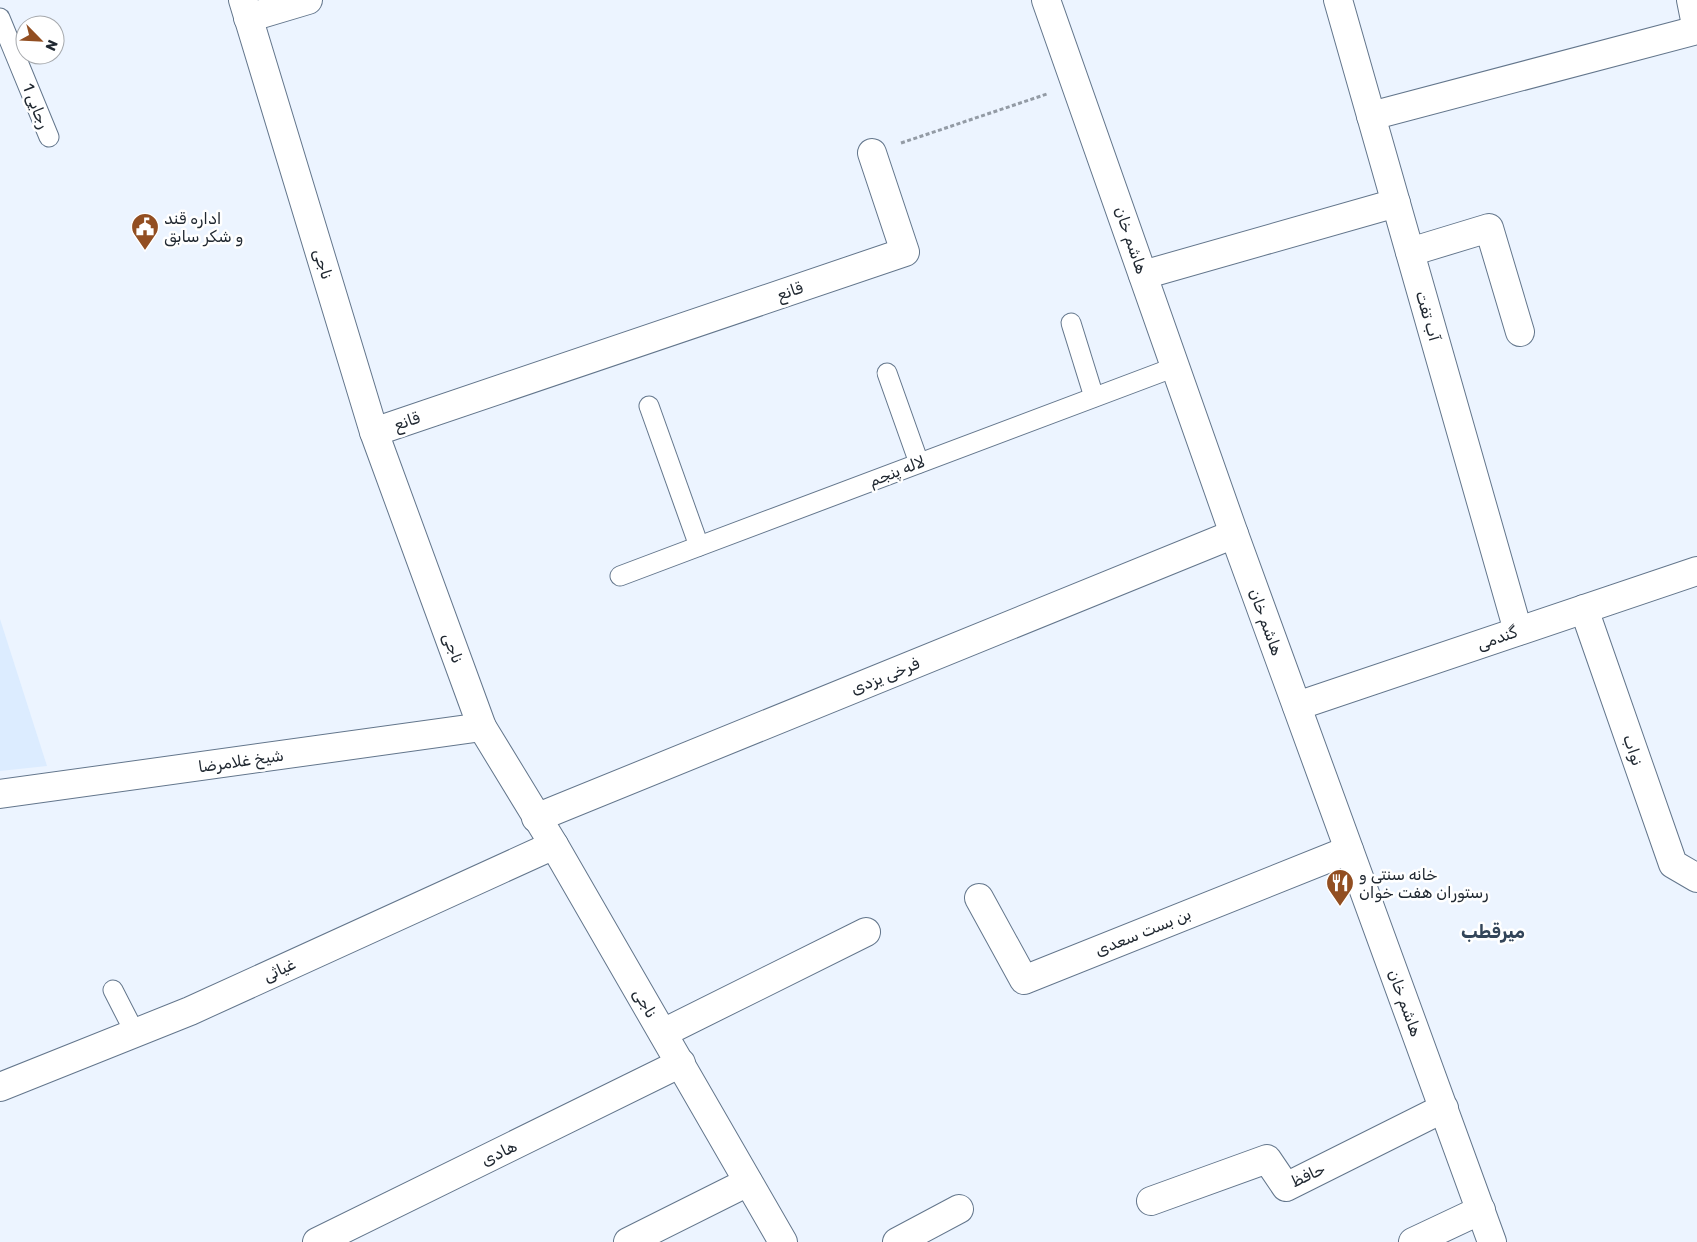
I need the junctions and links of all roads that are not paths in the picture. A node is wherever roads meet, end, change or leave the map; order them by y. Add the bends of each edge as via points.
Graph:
1 (308, 0) edge
2 (1046, 0) edge
3 (1338, 0) edge
4 (1691, 0) edge
5 (246, 9) edge
6 (0, 18) edge
7 (1697, 30) edge
8 (1371, 116) junction
9 (49, 137) dead end
10 (872, 153) road end
11 (1396, 203) junction
12 (1410, 252) junction
13 (1143, 275) junction
14 (1071, 323) dead end
15 (1520, 332) dead end
16 (1175, 367) junction
17 (887, 373) dead end
18 (1094, 397) junction
19 (649, 406) dead end
20 (374, 432) junction
21 (919, 463) junction
22 (1234, 534) junction
23 (699, 546) junction
24 (1697, 571) edge
25 (620, 576) dead end
26 (1584, 609) junction
27 (1518, 631) junction
28 (1297, 706) junction
29 (482, 727) junction
30 (0, 794) edge
31 (536, 818) junction
32 (554, 845) junction
33 (1350, 850) junction
34 (1697, 878) edge
35 (979, 898) dead end
36 (866, 932) dead end
37 (113, 990) dead end
38 (135, 1033) junction
39 (663, 1033) junction
40 (681, 1063) junction
41 (0, 1087) edge
42 (1444, 1108) junction
43 (748, 1182) junction
44 (1151, 1201) dead end
45 (959, 1209) dead end
46 (1481, 1210) junction
47 (317, 1242) edge
48 (628, 1242) edge
49 (783, 1242) edge
50 (897, 1242) edge
51 (1413, 1242) edge
52 (1492, 1242) edge

1 - 5 street
2 - 13 street, هاشم خان
3 - 8 street, آب تفت
4 - 7 street
5 - 20 street, ناجی
6 - 9 lane, رجایی 1
7 - 8 street
8 - 11 street, آب تفت
10 - 20 street, قانع via 905,252
11 - 12 street, آب تفت
11 - 13 street
12 - 15 street via 1489,228
12 - 27 street, آب تفت
13 - 16 street, هاشم خان
14 - 18 lane
16 - 18 lane, لاله پنجم
16 - 22 street, هاشم خان
17 - 21 lane
18 - 21 lane, لاله پنجم
19 - 23 lane
20 - 29 street, ناجی
21 - 23 lane, لاله پنجم
22 - 28 street, هاشم خان
22 - 31 street, فرخی یزدی
23 - 25 lane, لاله پنجم
24 - 26 street, گندمی
26 - 27 street, گندمی
26 - 34 street, نواب via 1673,864
27 - 28 street, گندمی
28 - 33 street, هاشم خان
29 - 30 street, شیخ غلامرضا
29 - 31 street, ناجی
31 - 32 street, ناجی
32 - 38 street, غیاثی
32 - 39 street, ناجی
33 - 35 street, بن بست سعدی via 1024,980
33 - 42 street, هاشم خان
36 - 39 street
37 - 38 lane
38 - 41 street, غیاثی
39 - 40 street, ناجی
40 - 43 street, ناجی
40 - 47 street, هادی
42 - 44 street, حافظ via 1286,1187 1266,1159
42 - 46 street, هاشم خان
43 - 48 street
43 - 49 street, ناجی
45 - 50 street
46 - 51 street
46 - 52 street, هاشم خان

